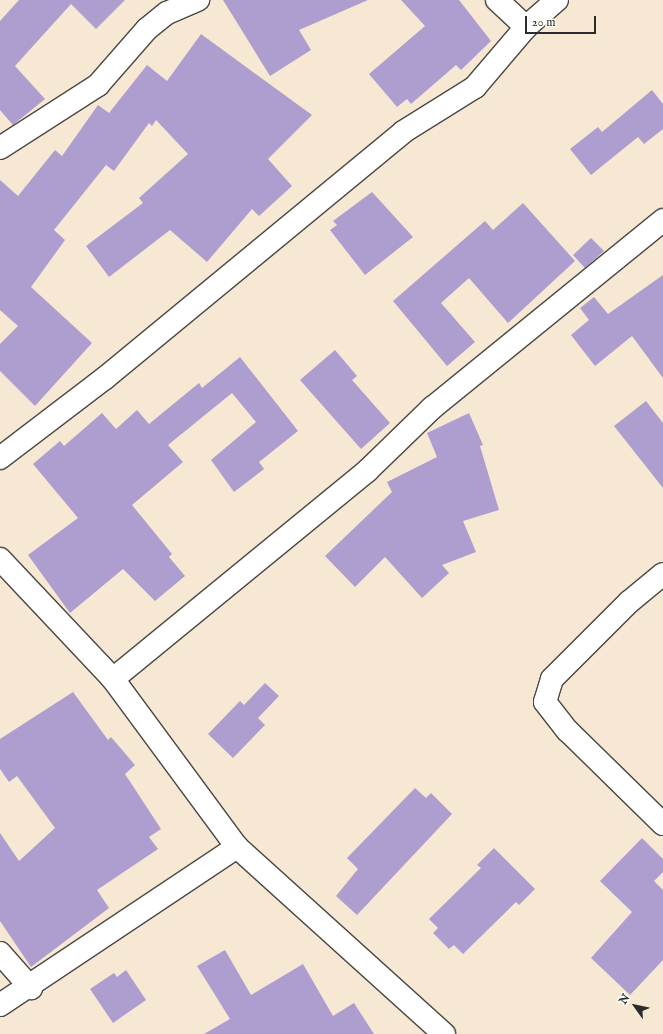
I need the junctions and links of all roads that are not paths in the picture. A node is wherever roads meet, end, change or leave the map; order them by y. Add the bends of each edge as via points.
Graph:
1 (198, 0) edge
2 (497, 0) edge
3 (557, 0) edge
4 (526, 27) junction
5 (0, 148) edge
6 (663, 220) edge
7 (0, 458) edge
8 (0, 559) edge
9 (663, 574) edge
10 (113, 679) junction
11 (663, 824) edge
12 (237, 847) junction
13 (0, 953) edge
14 (31, 988) junction
15 (0, 1005) edge
16 (435, 1031) edge

1 - 5 street via 167,13 147,29 98,85
2 - 4 street
3 - 4 street
4 - 7 street via 475,87 403,132 105,378
6 - 10 street via 432,408 367,471
8 - 10 street
9 - 11 street via 629,602 552,679 545,702 568,731
10 - 12 street
12 - 14 street
12 - 16 street
13 - 14 street
14 - 15 street

